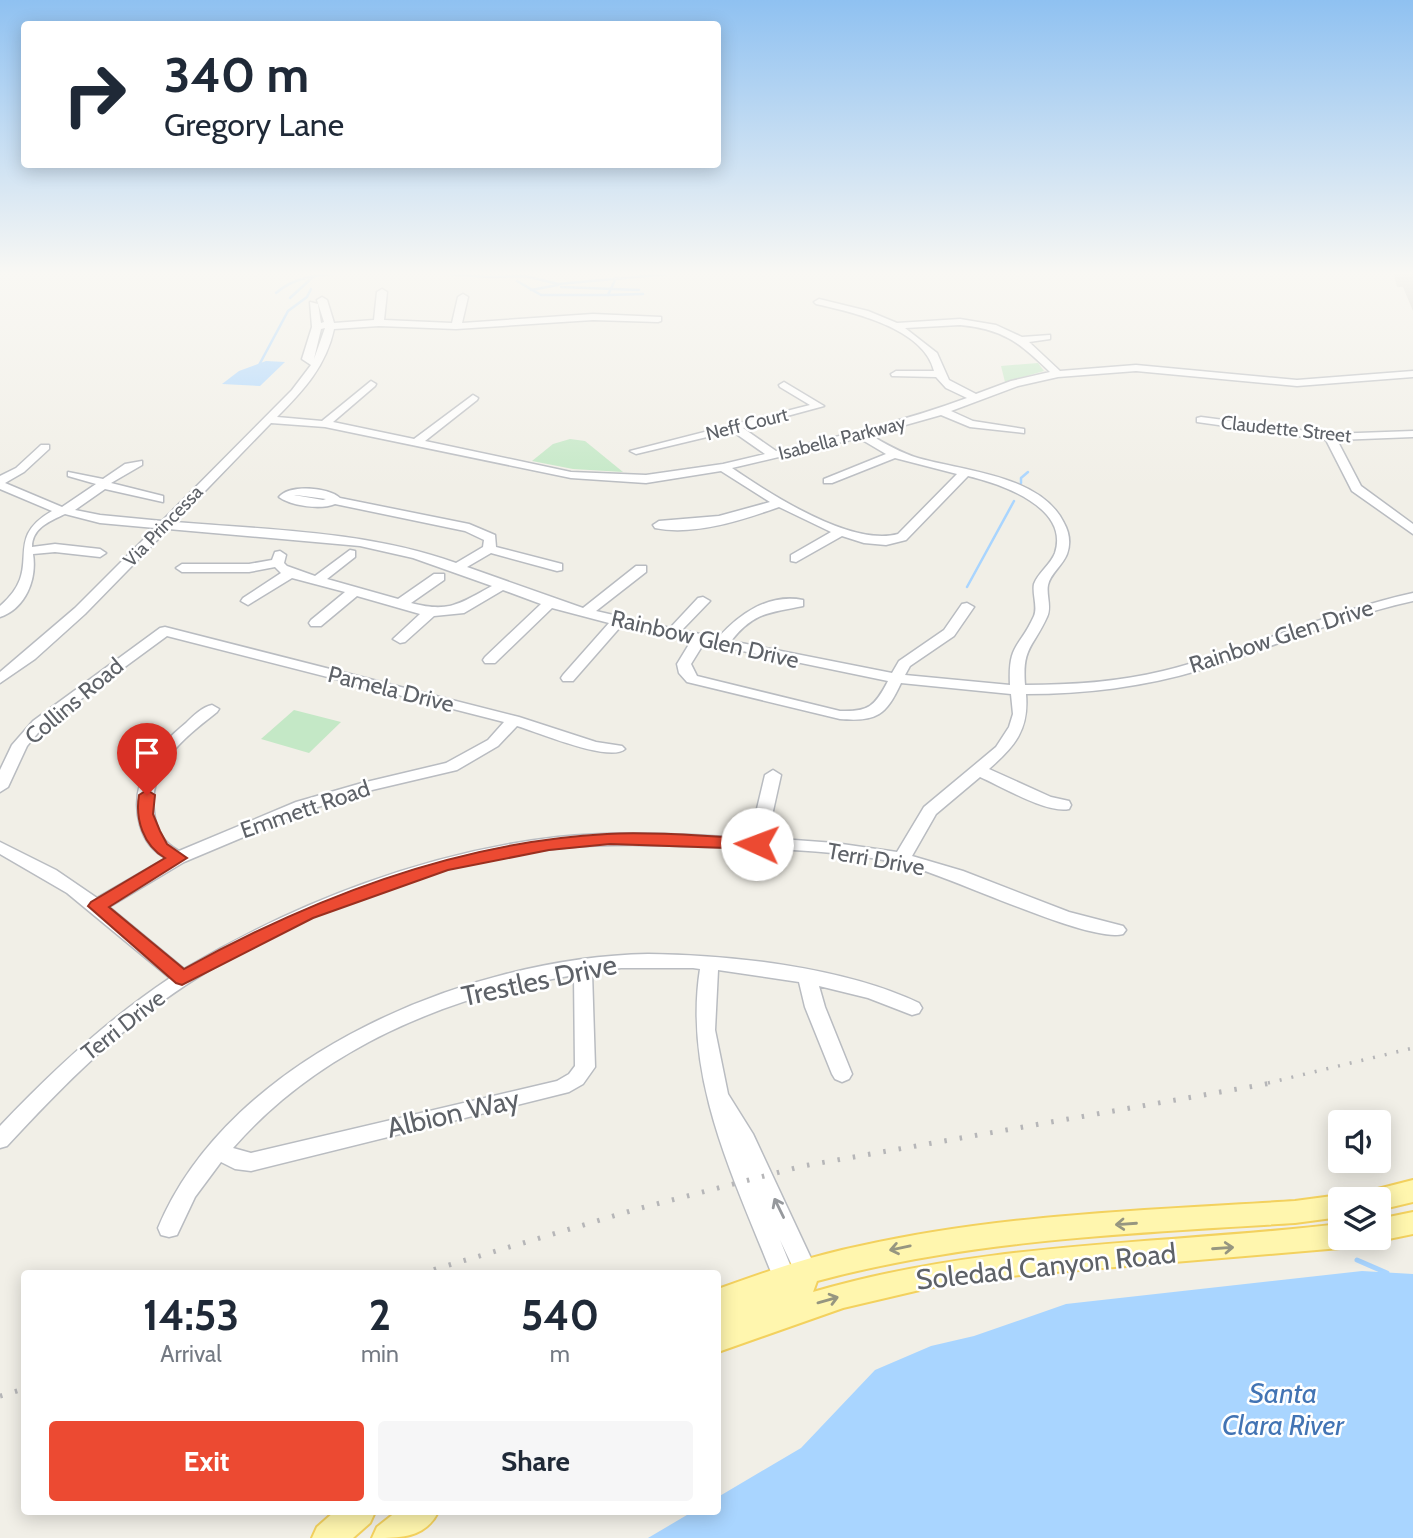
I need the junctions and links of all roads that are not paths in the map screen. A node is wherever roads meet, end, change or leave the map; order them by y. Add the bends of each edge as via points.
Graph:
1 (311, 344) edge
2 (326, 344) edge
3 (920, 344) edge
4 (1024, 344) edge
5 (317, 365) junction
6 (896, 374) dead end
7 (939, 374) junction
8 (1058, 374) junction
9 (1413, 374) edge
10 (371, 384) dead end
11 (784, 385) dead end
12 (473, 398) dead end
13 (978, 398) junction
14 (942, 411) junction
15 (270, 420) junction
16 (1201, 420) dead end
17 (325, 424) junction
18 (736, 428) junction
19 (1020, 431) dead end
20 (1413, 433) edge
21 (860, 434) junction
22 (1330, 437) junction
23 (416, 443) junction
24 (44, 447) dead end
25 (636, 451) dead end
26 (895, 454) junction
27 (774, 455) junction
28 (138, 463) dead end
29 (723, 467) junction
30 (966, 472) junction
31 (72, 474) dead end
32 (828, 481) dead end
33 (0, 483) edge
34 (101, 483) junction
35 (159, 499) dead end
36 (334, 500) dead end
37 (778, 503) junction
38 (63, 511) junction
39 (659, 525) dead end
40 (163, 526) junction
41 (1413, 530) edge
42 (841, 531) junction
43 (489, 549) junction
44 (26, 551) junction
45 (100, 553) dead end
46 (350, 554) dead end
47 (796, 558) dead end
48 (556, 567) dead end
49 (182, 568) dead end
50 (457, 568) junction
51 (641, 569) dead end
52 (290, 573) junction
53 (439, 577) dead end
54 (317, 581) junction
55 (501, 586) junction
56 (353, 592) junction
57 (1413, 597) edge
58 (248, 601) dead end
59 (704, 601) dead end
60 (549, 603) junction
61 (798, 603) dead end
62 (400, 604) junction
63 (967, 607) dead end
64 (1, 612) edge
65 (430, 612) junction
66 (585, 613) junction
67 (619, 620) junction
68 (316, 623) dead end
69 (165, 631) joint
70 (673, 632) junction
71 (700, 638) junction
72 (400, 639) dead end
73 (722, 643) junction
74 (490, 660) dead end
75 (568, 678) dead end
76 (0, 679) edge
77 (895, 680) junction
78 (1018, 689) junction
79 (212, 709) dead end
80 (514, 720) junction
81 (617, 749) dead end
82 (978, 769) junction
83 (773, 775) dead end
84 (0, 787) edge
85 (1063, 805) dead end
86 (757, 844) junction
87 (0, 847) edge
88 (178, 858) junction
89 (902, 858) junction
90 (97, 906) junction
91 (1117, 930) dead end
92 (710, 964) junction
93 (583, 967) junction
94 (807, 977) junction
95 (182, 978) junction
96 (912, 1008) dead end
97 (842, 1074) dead end
98 (0, 1140) edge
99 (218, 1150) junction
100 (1413, 1191) edge
101 (1391, 1196) edge
102 (1328, 1208) edge
103 (1413, 1223) edge
104 (169, 1228) dead end
105 (1391, 1228) edge
106 (1328, 1237) edge
107 (795, 1274) junction
108 (721, 1300) edge
109 (721, 1321) edge
110 (721, 1338) edge
111 (355, 1515) edge
112 (418, 1515) edge
113 (328, 1538) edge
114 (388, 1538) edge

1 - 5 street via 307,357
2 - 5 street, Via Princessa
3 - 7 street via 934,355
4 - 8 street
5 - 15 street, Via Princessa
6 - 7 street
7 - 13 street via 952,387
8 - 9 street, Isabella Parkway via 1136,368 1297,383
8 - 13 street, Isabella Parkway via 1015,383
10 - 17 street
11 - 18 street, Neff Court via 819,406
12 - 23 street
13 - 14 street, Isabella Parkway
14 - 19 street via 970,424
14 - 21 street, Isabella Parkway
15 - 17 street, Isabella Parkway
15 - 40 street, Via Princessa
16 - 22 street, Claudette Street
17 - 23 street, Isabella Parkway
18 - 25 street, Neff Court
18 - 27 street
20 - 22 street, Claudette Street
21 - 26 street
21 - 27 street, Isabella Parkway
22 - 41 street via 1356,488
23 - 29 street, Isabella Parkway via 594,478 646,479
24 - 33 street
26 - 30 street
26 - 32 street
27 - 29 street, Isabella Parkway
28 - 34 street
29 - 37 street
30 - 42 street via 896,541 882,543
30 - 78 street via 1032,496 1046,506 1063,534 1060,553 1041,584 1042,614 1016,662
31 - 34 street
33 - 38 street, Rainbow Glen Drive
34 - 35 street
34 - 38 street
36 - 43 street via 484,533 491,538
37 - 39 street via 719,521
37 - 42 street
38 - 40 street, Rainbow Glen Drive
38 - 44 street via 30,532
40 - 50 street, Rainbow Glen Drive via 371,543
40 - 76 street, Via Princessa via 80,611
42 - 47 street
43 - 48 street
43 - 50 street
44 - 45 street via 55,548
44 - 64 street via 29,576 25,586
46 - 54 street
49 - 52 street via 249,568 279,559 282,569
50 - 55 street, Rainbow Glen Drive
51 - 66 street
52 - 54 street
52 - 58 street
53 - 62 street
54 - 56 street
55 - 60 street, Rainbow Glen Drive
55 - 65 street via 459,610
56 - 62 street
56 - 68 street
57 - 78 street, Rainbow Glen Drive via 1341,614 1160,676 1086,688
59 - 70 street
60 - 66 street, Rainbow Glen Drive
60 - 74 street
61 - 73 street via 763,607 748,615
62 - 65 street
63 - 77 street via 949,632 904,664
65 - 72 street
66 - 67 street, Rainbow Glen Drive
67 - 70 street, Rainbow Glen Drive
67 - 75 street
69 - 80 street, Pamela Drive
69 - 84 street, Collins Road via 38,724 20,745
70 - 71 street, Rainbow Glen Drive
71 - 73 street, Rainbow Glen Drive
71 - 77 street via 684,664 692,679 840,715 856,716 883,705
73 - 77 street, Rainbow Glen Drive
77 - 78 street, Rainbow Glen Drive
78 - 82 street via 1017,727 1001,750
79 - 88 street via 179,735 149,776 144,814 160,847
80 - 81 street, Pamela Drive
80 - 88 street, Emmett Road via 493,743 451,767 302,806
82 - 85 street
82 - 89 street via 930,811
83 - 86 street
86 - 89 street, Terri Drive
86 - 95 street, Terri Drive via 610,839 549,844 444,865 306,914
87 - 90 street via 38,864
88 - 90 street, Emmett Road
89 - 91 street, Terri Drive via 969,879 1048,912
90 - 95 street
92 - 93 street, Trestles Drive via 623,961
92 - 94 street, Trestles Drive
92 - 107 street via 705,1026 718,1104 732,1145
93 - 99 street, Trestles Drive via 516,978 445,999 394,1021 296,1077
93 - 99 street, Albion Way via 585,1068 562,1087 251,1162 235,1160
94 - 96 street, Trestles Drive via 892,997
94 - 97 street
95 - 98 street, Terri Drive via 96,1044 50,1085
99 - 104 street, Trestles Drive via 176,1207
100 - 101 main road
102 -> 107 main road, Soledad Canyon Road via 969,1236 860,1256
103 - 105 main road
110 -> 106 main road, Soledad Canyon Road via 856,1292 971,1268
107 - 108 main road, Soledad Canyon Road
107 - 109 main road via 802,1286 796,1292
111 - 113 main road
112 - 114 main road

